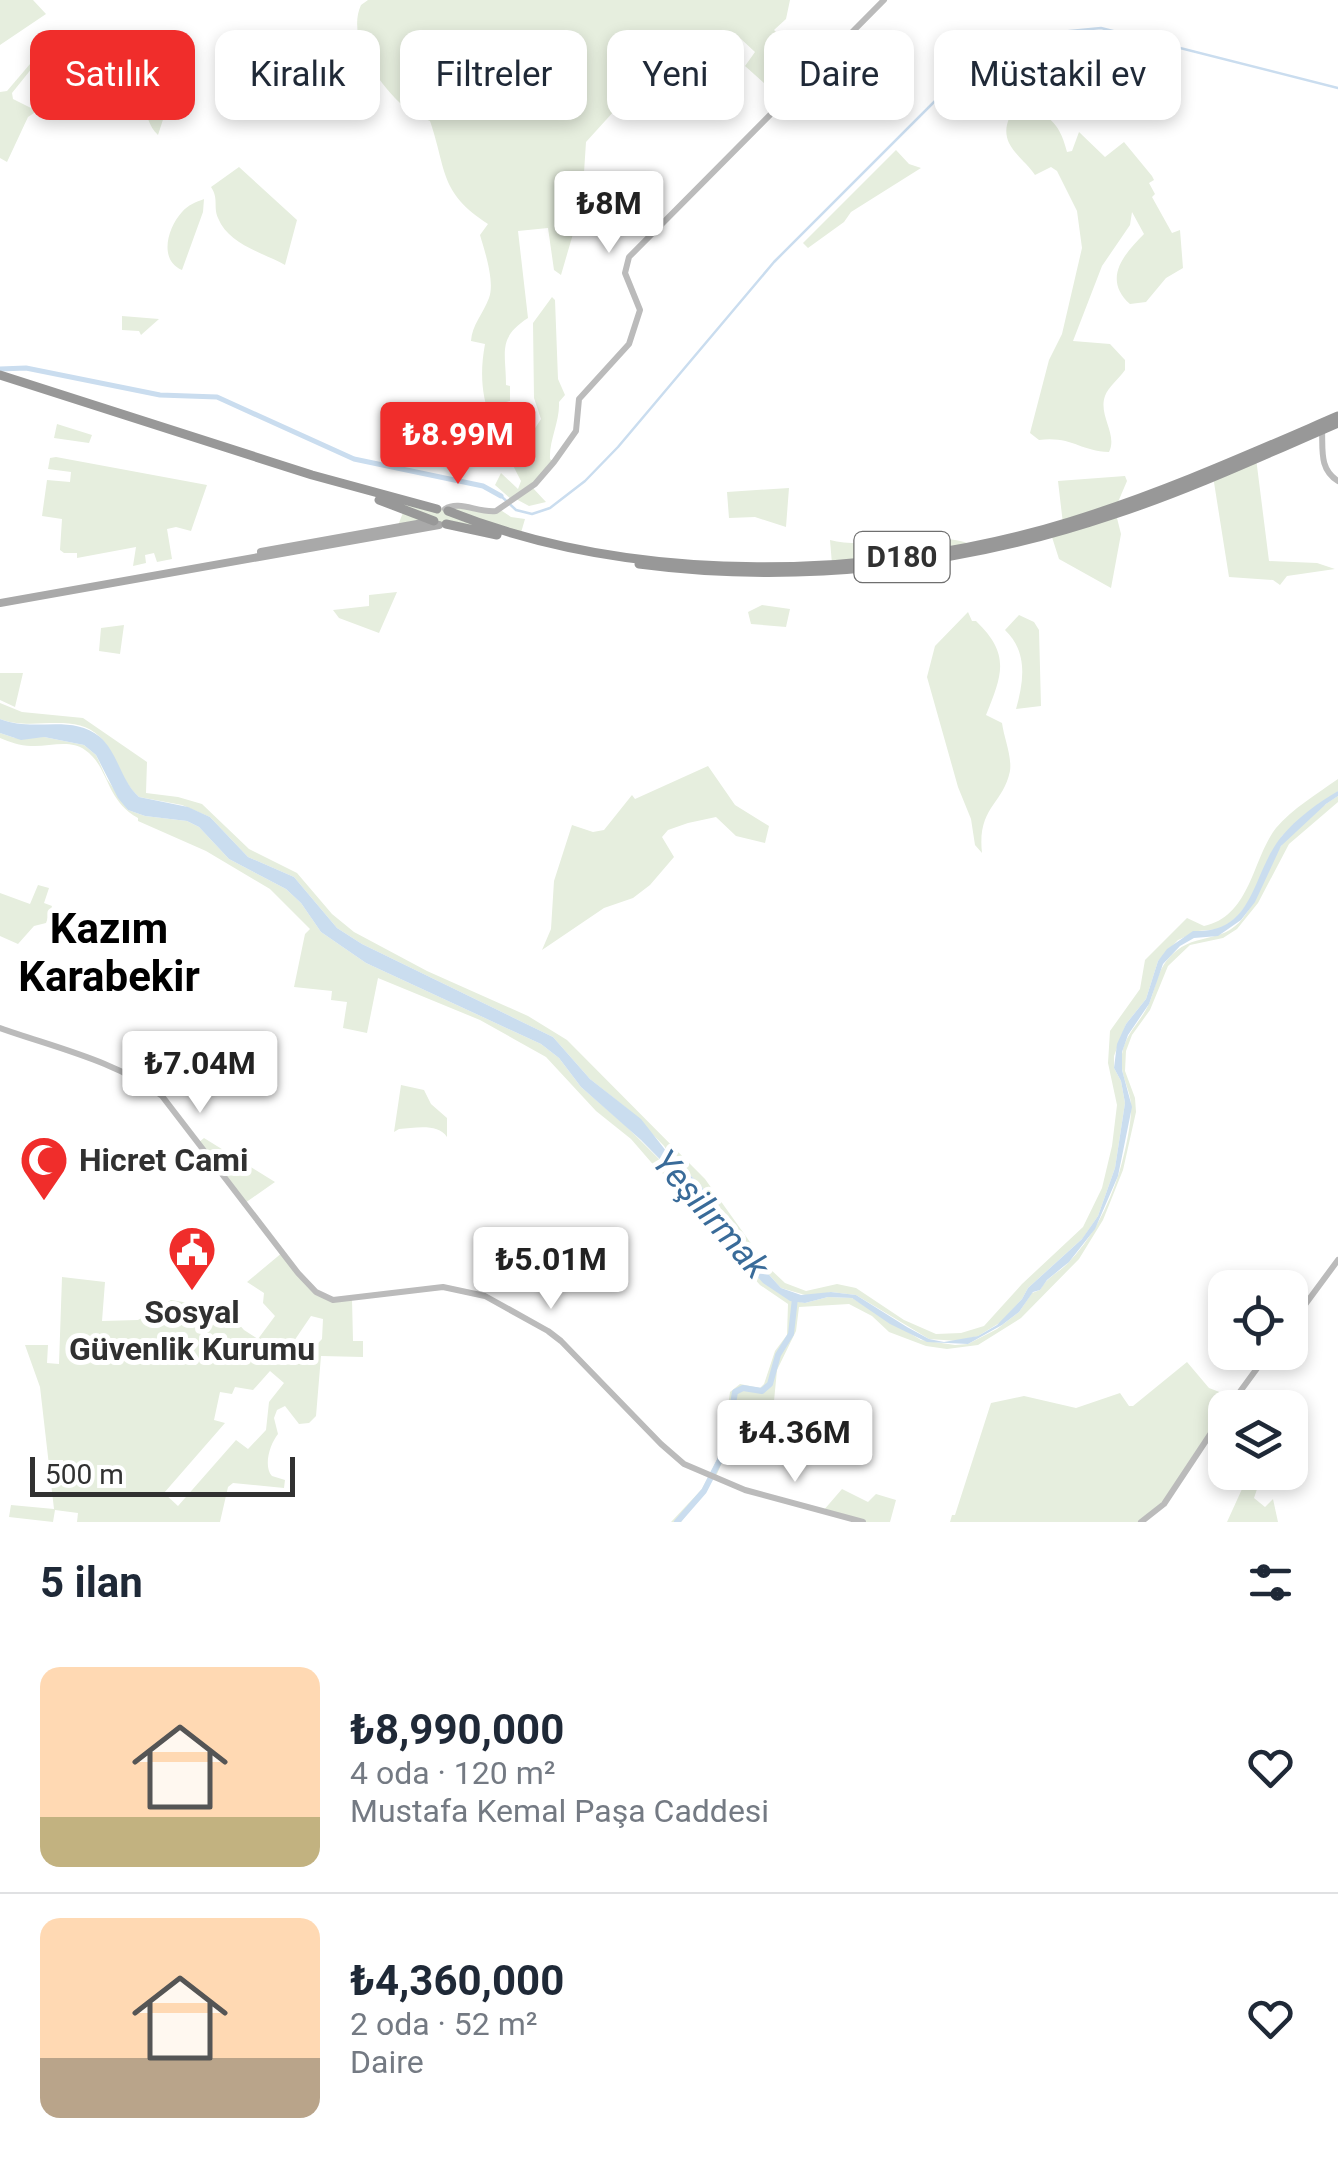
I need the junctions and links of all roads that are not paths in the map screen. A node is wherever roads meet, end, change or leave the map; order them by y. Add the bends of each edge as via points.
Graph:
1 (884, 0) edge
2 (0, 378) edge
3 (1338, 419) edge
4 (1322, 430) junction
5 (1338, 480) edge
6 (443, 510) junction
7 (440, 524) junction
8 (0, 601) edge
9 (0, 1028) edge
10 (1338, 1260) edge
11 (1308, 1301) edge
12 (1208, 1437) edge
13 (863, 1522) edge
14 (1142, 1522) edge

1 - 6 street via 630,256 624,273 640,313 629,344 579,399 571,441 536,484 486,512 456,504
2 - 6 highway, D180
2 - 7 highway, D180
3 - 4 highway, D180
3 - 6 highway, D180 via 1066,524 870,561 778,566 646,558 506,532
4 - 5 street via 1324,465
4 - 7 highway, D180 via 1066,530 882,566 778,572 652,565
6 - 7 highway via 450,519
7 - 8 main road
9 - 13 street via 114,1070 162,1096 325,1298 443,1287 485,1296 548,1331 677,1460 717,1480
10 - 11 street
12 - 14 street via 1161,1508

